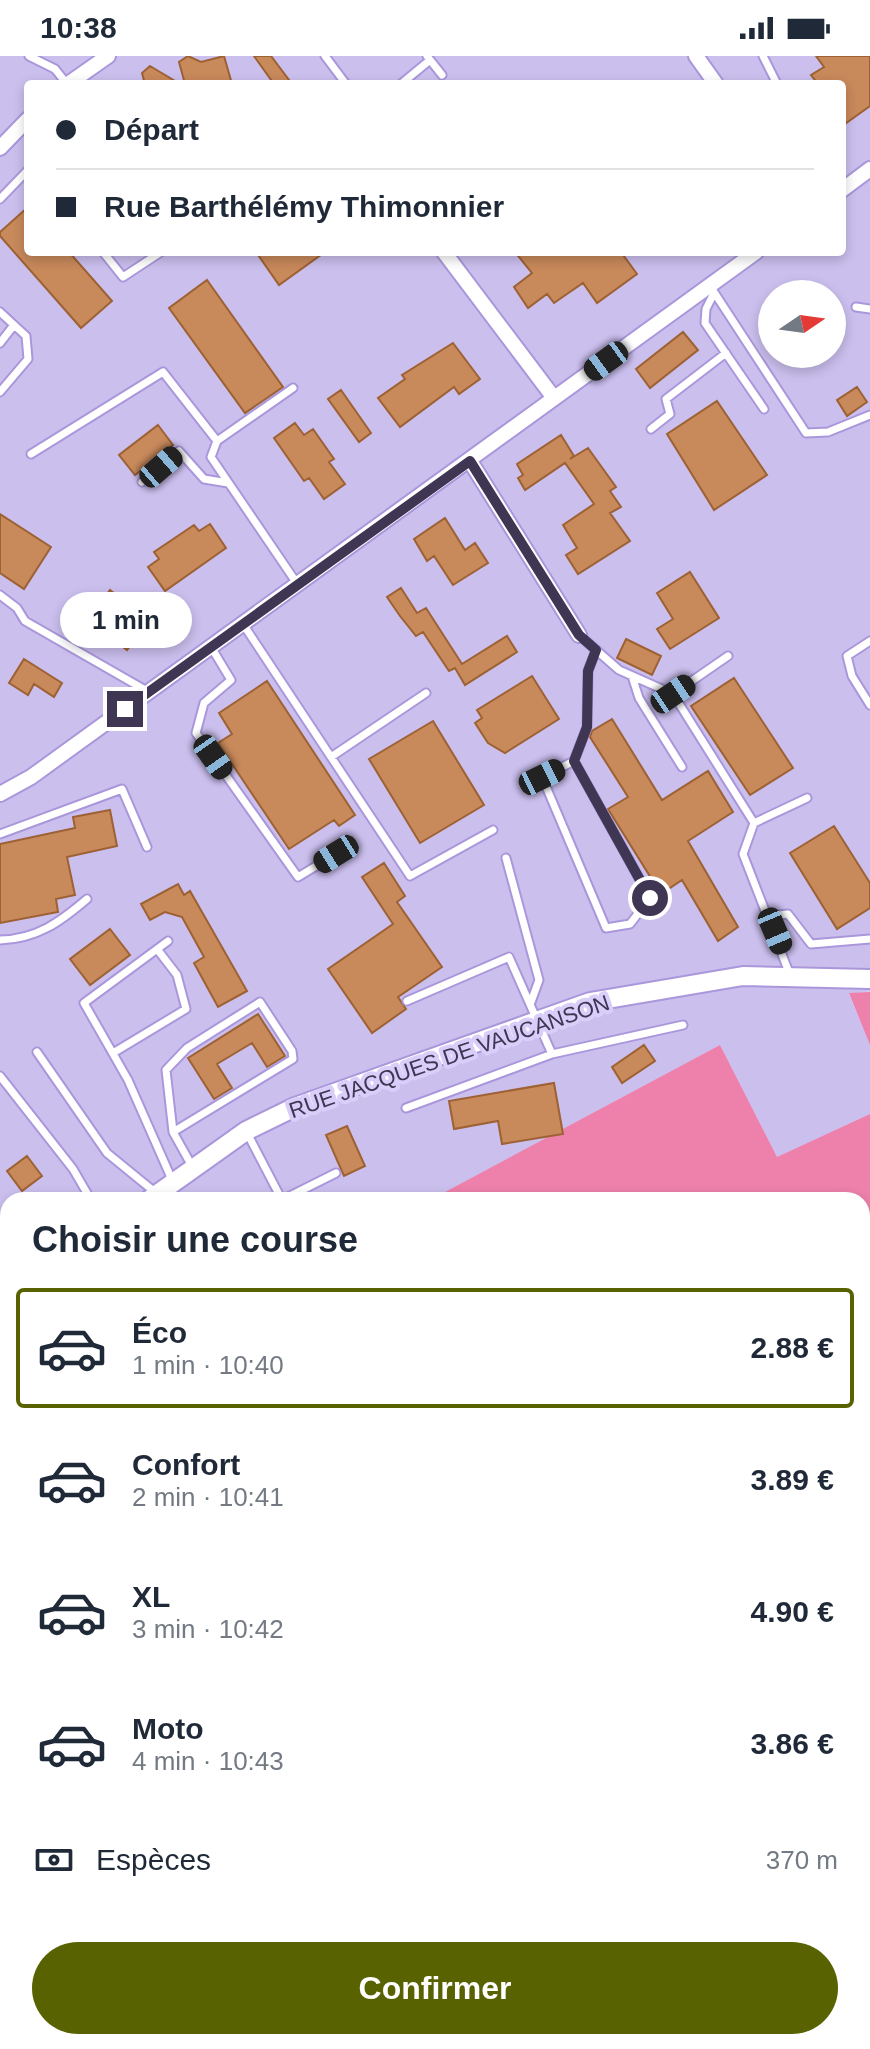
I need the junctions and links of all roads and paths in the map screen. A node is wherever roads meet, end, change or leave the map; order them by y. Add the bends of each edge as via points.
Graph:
1 (29, 56) edge
2 (108, 56) edge
3 (325, 56) edge
4 (696, 56) edge
5 (763, 56) edge
6 (429, 58) edge
7 (442, 75) dead end
8 (65, 80) edge
9 (74, 80) edge
10 (343, 80) edge
11 (405, 80) edge
12 (713, 80) edge
13 (775, 80) edge
14 (24, 123) edge
15 (0, 148) edge
16 (870, 169) edge
17 (24, 174) edge
18 (846, 187) edge
19 (0, 199) edge
20 (106, 256) edge
21 (155, 256) edge
22 (447, 256) edge
23 (751, 256) edge
24 (712, 290) junction
25 (856, 307) dead end
26 (870, 309) edge
27 (0, 312) edge
28 (14, 325) junction
29 (0, 343) edge
30 (726, 353) junction
31 (293, 388) dead end
32 (0, 392) edge
33 (554, 398) junction
34 (764, 409) dead end
35 (870, 415) edge
36 (651, 429) dead end
37 (217, 441) junction
38 (31, 454) dead end
39 (470, 461) junction
40 (142, 482) dead end
41 (228, 483) junction
42 (298, 585) junction
43 (0, 595) edge
44 (243, 624) junction
45 (579, 635) joint
46 (870, 641) edge
47 (211, 647) junction
48 (596, 650) junction
49 (728, 656) dead end
50 (632, 676) junction
51 (149, 692) junction
52 (426, 693) dead end
53 (673, 694) junction
54 (870, 705) edge
55 (331, 757) junction
56 (574, 761) junction
57 (682, 767) dead end
58 (0, 794) edge
59 (807, 798) dead end
60 (754, 823) junction
61 (493, 830) dead end
62 (0, 834) edge
63 (147, 847) dead end
64 (336, 854) dead end
65 (506, 858) dead end
66 (87, 899) dead end
67 (769, 916) junction
68 (870, 939) edge
69 (0, 940) edge
70 (168, 941) dead end
71 (157, 949) junction
72 (791, 977) junction
73 (870, 979) edge
74 (407, 1001) dead end
75 (531, 1003) junction
76 (538, 1021) junction
77 (683, 1025) dead end
78 (37, 1052) dead end
79 (113, 1053) junction
80 (552, 1054) junction
81 (0, 1076) edge
82 (406, 1108) dead end
83 (246, 1131) junction
84 (173, 1132) junction
85 (193, 1167) junction
86 (336, 1173) dead end
87 (173, 1182) junction
88 (86, 1192) edge
89 (148, 1192) edge
90 (160, 1192) edge
91 (278, 1192) edge
92 (298, 1192) edge

1 - 8 lane
2 - 9 street
3 - 10 lane
4 - 12 street
5 - 13 lane
6 - 7 lane
6 - 11 lane
14 - 15 street
16 - 18 street
17 - 19 lane
20 - 21 lane via 123,277
22 - 33 street
23 - 24 street
24 - 30 lane via 705,323
24 - 33 street
24 - 35 lane via 806,433 828,432
25 - 26 lane
27 - 28 lane
28 - 29 lane
28 - 32 lane via 26,336 28,359
30 - 34 lane
30 - 36 lane via 666,399 670,414
31 - 37 lane
33 - 39 street
37 - 38 lane via 163,372
37 - 41 lane via 211,457
39 - 42 street
39 - 45 street
40 - 41 lane via 179,451 204,479
41 - 42 lane
42 - 44 street
43 - 51 lane via 25,621
44 - 47 street
44 - 55 lane
45 - 48 lane
46 - 54 lane via 847,656
47 - 51 street
47 - 64 lane via 231,680 204,703 196,733 298,877
48 - 50 lane
48 - 56 lane via 588,671 587,727
49 - 53 lane
50 - 53 lane
50 - 57 lane via 639,698
51 - 58 street
52 - 55 lane
53 - 60 lane
55 - 61 lane via 410,876
56 - 56 lane via 650,898 630,924 606,928 542,777
59 - 60 lane
60 - 67 lane via 743,854
62 - 63 lane via 122,789
65 - 75 lane via 539,980
66 - 69 lane via 60,922 25,939
67 - 68 lane via 788,914 811,944
67 - 72 lane
70 - 71 lane
71 - 79 lane via 84,1003
71 - 79 lane via 177,975 186,1009
72 - 73 street, RUE JACQUES DE VAUCANSON
72 - 76 street, RUE JACQUES DE VAUCANSON via 743,976 590,1002
74 - 75 lane via 509,957
75 - 76 lane
76 - 80 lane
76 - 83 street, RUE JACQUES DE VAUCANSON via 295,1107
77 - 80 lane
78 - 89 lane via 107,1153
79 - 87 lane
80 - 82 lane
81 - 88 lane
83 - 85 street, RUE JACQUES DE VAUCANSON
83 - 91 lane
84 - 84 lane via 293,1059 260,1002 187,1048 166,1070
84 - 85 lane
85 - 87 street, RUE JACQUES DE VAUCANSON
86 - 92 lane
87 - 90 street, RUE JACQUES DE VAUCANSON

